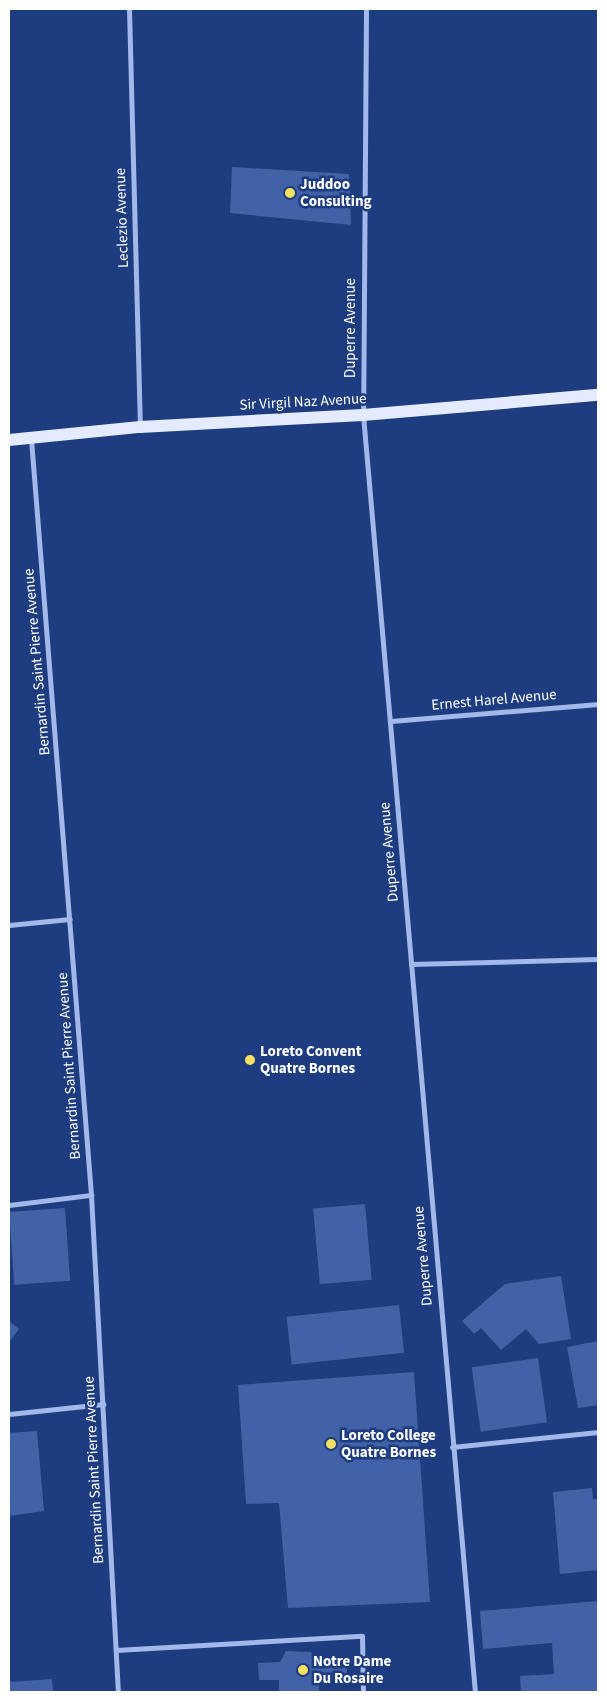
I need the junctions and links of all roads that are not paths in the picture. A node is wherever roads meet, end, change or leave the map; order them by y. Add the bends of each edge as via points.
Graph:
1 (129, 9) edge
2 (366, 9) edge
3 (598, 395) edge
4 (363, 415) junction
5 (140, 427) junction
6 (31, 439) junction
7 (9, 440) edge
8 (598, 704) edge
9 (391, 721) junction
10 (70, 919) junction
11 (9, 925) edge
12 (598, 959) edge
13 (411, 964) junction
14 (91, 1195) junction
15 (9, 1205) edge
16 (103, 1404) junction
17 (9, 1414) edge
18 (598, 1432) edge
19 (452, 1447) junction
20 (116, 1650) junction
21 (118, 1692) edge
22 (363, 1692) edge
23 (475, 1692) edge

1 - 5 street, Leclezio Avenue
2 - 4 street, Duperre Avenue
3 - 4 main road, Sir Virgil Naz Avenue
4 - 5 main road, Sir Virgil Naz Avenue
4 - 9 street, Duperre Avenue
5 - 6 main road, Sir Virgil Naz Avenue
6 - 7 main road, Sir Virgil Naz Avenue
6 - 10 street, Bernardin Saint Pierre Avenue
8 - 9 street, Ernest Harel Avenue
9 - 13 street, Duperre Avenue
10 - 11 street
10 - 14 street, Bernardin Saint Pierre Avenue
12 - 13 street
13 - 19 street, Duperre Avenue
14 - 15 street
14 - 16 street, Bernardin Saint Pierre Avenue
16 - 17 street
16 - 20 street, Bernardin Saint Pierre Avenue
18 - 19 street
19 - 23 street, Duperre Avenue
20 - 21 street, Bernardin Saint Pierre Avenue
20 - 22 street via 362,1636

